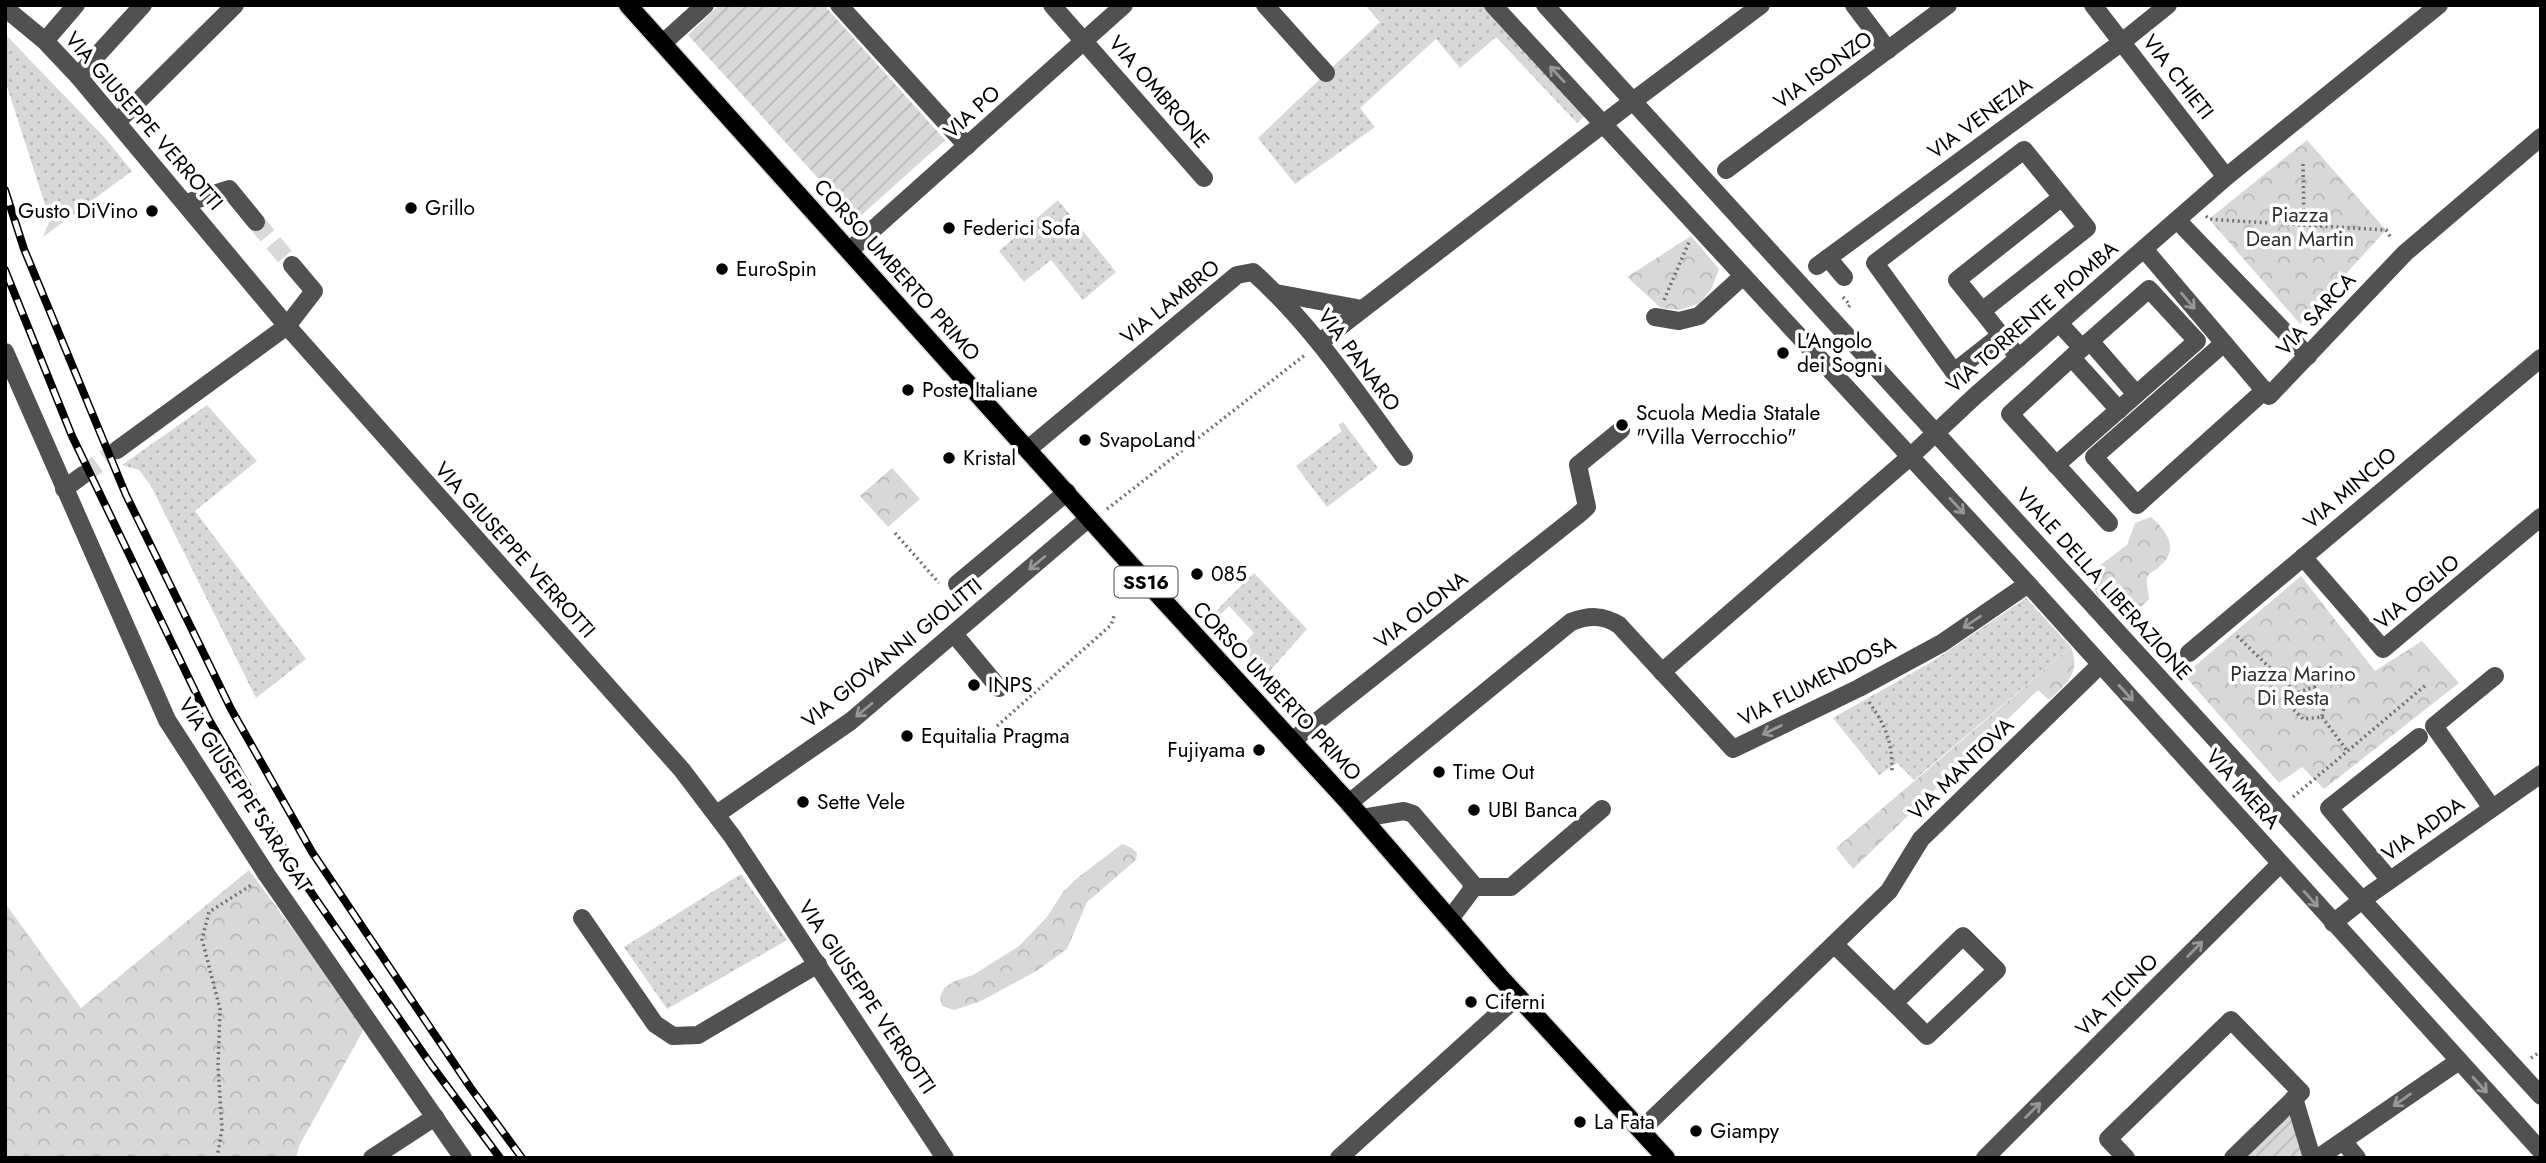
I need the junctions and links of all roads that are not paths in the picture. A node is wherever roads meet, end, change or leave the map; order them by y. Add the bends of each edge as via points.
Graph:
1 (76, 5) edge
2 (144, 5) edge
3 (235, 5) edge
4 (628, 5) edge
5 (705, 5) edge
6 (839, 5) edge
7 (1052, 5) edge
8 (1124, 5) edge
9 (1265, 5) edge
10 (1493, 5) edge
11 (1545, 5) edge
12 (1761, 5) edge
13 (1854, 5) edge
14 (1948, 5) edge
15 (2093, 5) edge
16 (2168, 5) edge
17 (2439, 5) edge
18 (5, 8) edge
19 (45, 41) junction
20 (1085, 41) junction
21 (2122, 42) junction
22 (663, 43) junction
23 (1888, 50) junction
24 (1326, 73) dead end
25 (78, 76) junction
26 (1633, 101) junction
27 (117, 122) junction
28 (1604, 124) junction
29 (2541, 137) edge
30 (967, 146) junction
31 (1726, 170) dead end
32 (2226, 177) junction
33 (1204, 178) dead end
34 (2062, 197) junction
35 (186, 203) junction
36 (2177, 220) junction
37 (256, 222) tunnel mouth
38 (1856, 237) junction
39 (2144, 249) junction
40 (849, 251) junction
41 (1875, 263) junction
42 (292, 265) tunnel mouth
43 (1743, 276) junction
44 (1844, 277) dead end
45 (1276, 293) junction
46 (1362, 309) junction
47 (1982, 311) junction
48 (1656, 317) road end
49 (2059, 323) junction
50 (287, 326) junction
51 (2001, 335) junction
52 (1320, 342) junction
53 (2224, 343) junction
54 (2081, 349) junction
55 (5, 352) edge
56 (2308, 356) junction
57 (2019, 358) junction
58 (2541, 358) edge
59 (2267, 393) junction
60 (2136, 394) junction
61 (2119, 410) junction
62 (1621, 430) dead end
63 (1936, 432) junction
64 (1028, 449) junction
65 (117, 450) tunnel mouth
66 (1911, 456) junction
67 (1404, 457) dead end
68 (2056, 464) junction
69 (83, 475) tunnel mouth
70 (64, 489) junction
71 (1067, 492) junction
72 (2541, 517) edge
73 (1089, 518) junction
74 (2109, 523) dead end
75 (2303, 557) junction
76 (2028, 584) junction
77 (952, 588) road end
78 (954, 634) junction
79 (2189, 653) dead end
80 (2101, 665) junction
81 (1661, 672) junction
82 (2495, 677) dead end
83 (999, 688) dead end
84 (2419, 737) dead end
85 (1292, 741) junction
86 (2541, 774) edge
87 (1349, 803) junction
88 (2492, 808) junction
89 (1602, 809) dead end
90 (717, 814) junction
91 (1362, 818) junction
92 (2280, 864) junction
93 (2390, 880) junction
94 (1472, 887) junction
95 (2362, 900) junction
96 (582, 918) dead end
97 (1450, 919) junction
98 (2333, 923) junction
99 (1834, 944) junction
100 (818, 964) junction
101 (1518, 996) junction
102 (1894, 1003) junction
103 (2459, 1061) junction
104 (2541, 1097) edge
105 (2294, 1098) junction
106 (435, 1117) junction
107 (1642, 1130) junction
108 (2343, 1141) junction
109 (2541, 1151) edge
110 (372, 1158) edge
111 (463, 1158) edge
112 (945, 1158) edge
113 (1339, 1158) edge
114 (1666, 1158) edge
115 (1985, 1158) edge
116 (2126, 1158) edge
117 (2233, 1158) edge
118 (2312, 1158) edge
119 (2318, 1158) edge
120 (2357, 1158) edge

1 - 19 street
2 - 25 street
3 - 27 street
4 - 22 main road, CORSO UMBERTO PRIMO / SS16
5 - 22 street
6 - 30 street
7 - 20 street, VIA OMBRONE
8 - 20 street, VIA PO
9 - 24 street
28 -> 10 street
11 - 26 street, VIALE DELLA LIBERAZIONE
12 - 26 street
13 - 23 street
14 - 23 street, VIA ISONZO
15 - 21 street, VIA CHIETI
16 - 21 street, VIA VENEZIA
17 - 32 street, VIA TORRENTE PIOMBA
18 - 19 street, VIA GIUSEPPE VERROTTI
19 - 25 street, VIA GIUSEPPE VERROTTI
20 - 30 street, VIA PO
20 - 33 street, VIA OMBRONE
21 - 32 street, VIA CHIETI
21 - 38 street, VIA VENEZIA
22 - 40 main road, CORSO UMBERTO PRIMO / SS16
23 - 31 street, VIA ISONZO
25 - 27 street, VIA GIUSEPPE VERROTTI
26 - 28 street
26 - 63 street, VIALE DELLA LIBERAZIONE
27 - 35 street, VIA GIUSEPPE VERROTTI
28 - 43 street, VIA IMERA
28 - 46 street
29 - 56 street, VIA SARCA via 2405,253
30 - 40 street, VIA PO
32 - 36 street, VIA TORRENTE PIOMBA
34 - 41 street via 2024,150
34 - 47 street via 2087,228
34 - 47 street via 1957,280
35 - 37 street via 229,189
35 - 50 street, VIA GIUSEPPE VERROTTI
36 - 39 street, VIA TORRENTE PIOMBA
36 - 56 street
38 - 41 street
38 - 44 street, VIA VENEZIA via 1822,262
39 - 49 street, VIA TORRENTE PIOMBA
39 -> 53 street
40 - 64 main road, CORSO UMBERTO PRIMO / SS16
41 - 51 street via 1954,372
42 - 50 street via 314,291
43 - 48 street via 1699,316 1679,321
43 - 66 street, VIA IMERA
45 - 46 street, VIA LAMBRO
45 - 52 street, VIA PANARO
45 - 64 street, VIA LAMBRO via 1253,272 1237,275
46 - 52 street
47 - 51 street
49 - 54 street
49 - 57 street, VIA TORRENTE PIOMBA
50 - 65 street
50 - 90 street, VIA GIUSEPPE VERROTTI via 656,739
51 - 57 street
52 - 67 street, VIA PANARO
53 - 59 street
53 - 59 street, VIA SARCA via 2094,457 2137,505
54 - 60 street
54 - 60 street via 2149,289 2197,341
54 - 61 street
54 - 68 street via 2010,414
55 - 70 street, VIA GIUSEPPE SARAGAT
56 - 59 street, VIA SARCA
57 - 63 street, VIA TORRENTE PIOMBA
58 - 75 street, VIA MINCIO
60 - 61 street
61 - 68 street
62 - 85 street, VIA OLONA via 1578,465 1587,507
63 - 66 street, VIA TORRENTE PIOMBA
63 - 95 street, VIALE DELLA LIBERAZIONE
64 - 71 main road, CORSO UMBERTO PRIMO / SS16
66 -> 76 street, VIA IMERA
66 - 81 street, VIA TORRENTE PIOMBA
68 - 74 street
69 - 70 street
70 - 106 street, VIA GIUSEPPE SARAGAT via 166,720
71 - 73 main road, CORSO UMBERTO PRIMO / SS16
71 - 77 street
72 - 75 street, VIA OGLIO via 2383,649
73 -> 78 street, VIA GIOVANNI GIOLITTI
73 - 85 main road, CORSO UMBERTO PRIMO / SS16
75 - 79 street, VIA MINCIO
76 - 80 street, VIA IMERA
76 -> 81 street, VIA FLUMENDOSA via 1942,643 1733,749
78 - 83 street
78 -> 90 street, VIA GIOVANNI GIOLITTI via 851,721
80 -> 92 street, VIA IMERA
80 - 99 street, VIA MANTOVA via 1920,839 1889,891
81 - 87 street, VIA FLUMENDOSA via 1610,619 1584,617 1572,622
82 - 88 street via 2434,726
84 - 93 street via 2329,808
85 - 87 main road, CORSO UMBERTO PRIMO / SS16
86 - 88 street, VIA ADDA
87 - 91 main road, CORSO UMBERTO PRIMO / SS16
88 - 93 street, VIA ADDA
89 - 94 street via 1511,887
90 - 100 street, VIA GIUSEPPE VERROTTI
91 - 94 street via 1404,811 1413,814
91 - 97 main road, CORSO UMBERTO PRIMO / SS16
92 -> 98 street, VIA IMERA
115 -> 92 street, VIA TICINO
93 - 95 street, VIA ADDA
94 - 97 street
95 - 98 street, VIA ADDA
95 - 104 street, VIALE DELLA LIBERAZIONE
96 - 100 street via 655,1024 673,1036 698,1035
97 - 101 main road, CORSO UMBERTO PRIMO / SS16
98 - 103 street, VIA IMERA
99 - 102 street
99 - 107 street, VIA MANTOVA
100 - 112 street, VIA GIUSEPPE VERROTTI
101 - 107 main road, CORSO UMBERTO PRIMO / SS16
101 - 113 street
102 - 102 street via 1927,1036 1997,970 1963,936
103 -> 108 street
103 -> 109 street, VIA IMERA
105 - 116 street via 2301,1092 2231,1020 2108,1139
105 - 117 street
105 - 118 street
106 - 110 street
106 - 111 street, VIA GIUSEPPE SARAGAT
107 - 114 main road, CORSO UMBERTO PRIMO / SS16
108 - 119 street
108 - 120 street

